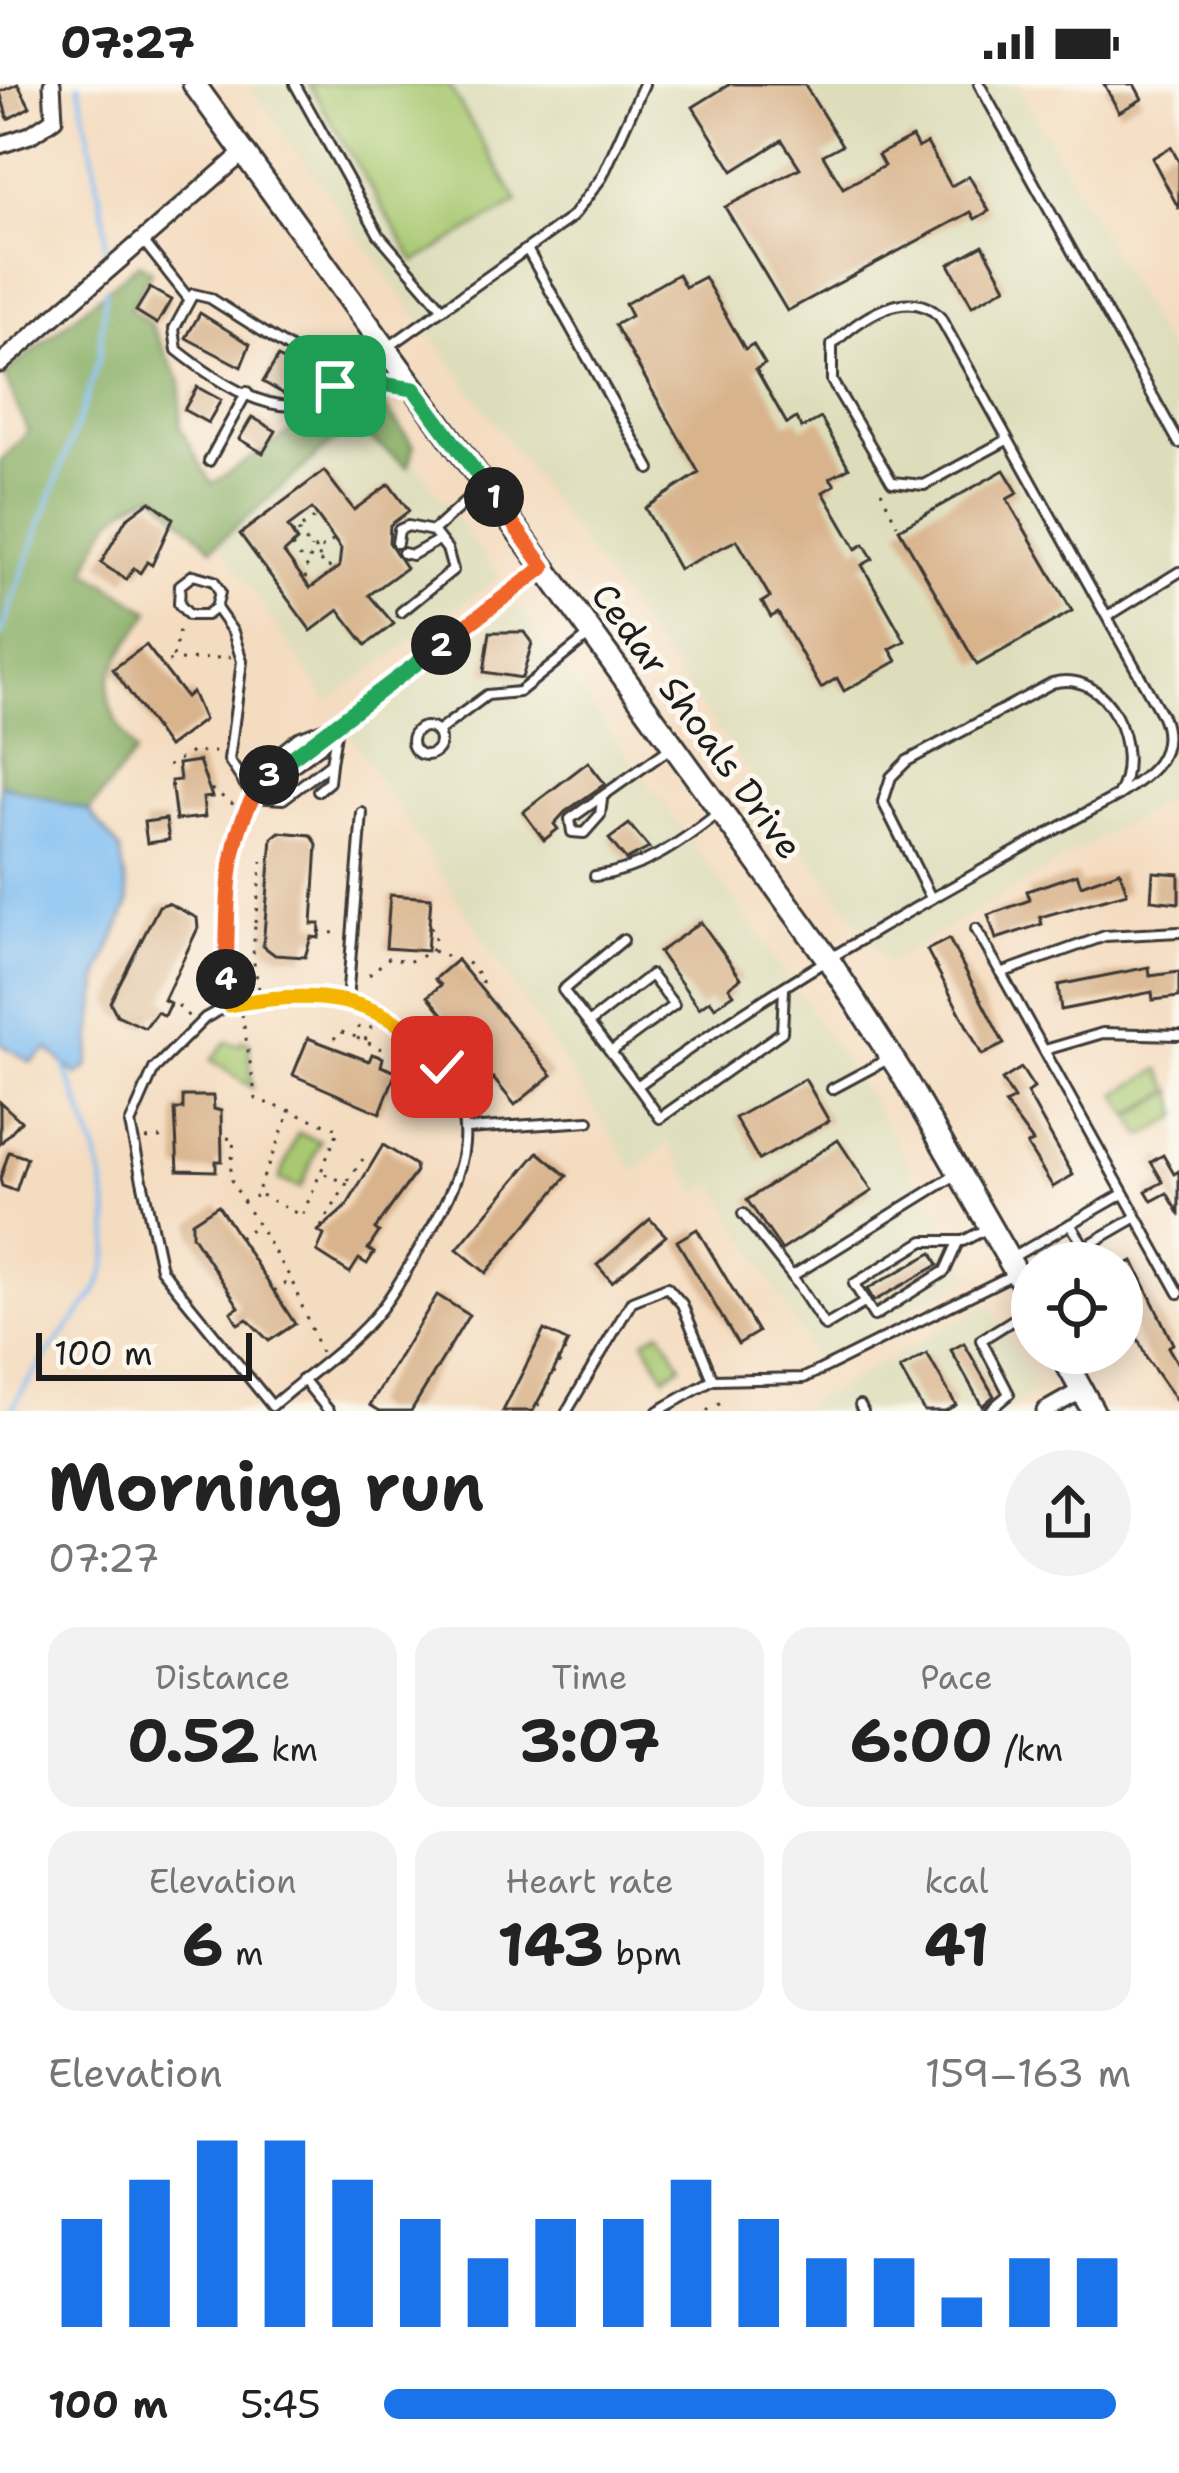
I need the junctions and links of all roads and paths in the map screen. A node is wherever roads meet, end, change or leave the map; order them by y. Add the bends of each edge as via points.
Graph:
1 (52, 84) edge
2 (194, 84) edge
3 (295, 84) edge
4 (644, 84) edge
5 (979, 84) edge
6 (0, 145) edge
7 (244, 152) junction
8 (143, 241) junction
9 (527, 251) junction
10 (189, 299) junction
11 (443, 309) junction
12 (385, 349) junction
13 (0, 364) edge
14 (414, 389) junction
15 (247, 392) junction
16 (323, 392) junction
17 (1005, 441) junction
18 (1179, 443) edge
19 (209, 461) dead end
20 (650, 469) dead end
21 (485, 484) junction
22 (881, 491) dead end
23 (317, 516) dead end
24 (897, 525) dead end
25 (435, 536) junction
26 (334, 540) dead end
27 (397, 543) dead end
28 (292, 546) dead end
29 (311, 548) junction
30 (320, 550) junction
31 (403, 553) dead end
32 (306, 560) junction
33 (319, 560) junction
34 (334, 564) dead end
35 (544, 567) junction
36 (1179, 572) edge
37 (305, 578) dead end
38 (216, 608) junction
39 (186, 612) junction
40 (401, 612) dead end
41 (1108, 616) junction
42 (592, 633) junction
43 (216, 659) dead end
44 (338, 722) junction
45 (437, 732) dead end
46 (675, 744) junction
47 (208, 752) dead end
48 (331, 763) junction
49 (168, 766) dead end
50 (239, 778) junction
51 (318, 791) dead end
52 (1119, 795) junction
53 (253, 797) junction
54 (602, 800) junction
55 (244, 809) junction
56 (722, 810) junction
57 (362, 813) dead end
58 (262, 861) dead end
59 (595, 876) dead end
60 (930, 896) junction
61 (429, 925) dead end
62 (976, 929) dead end
63 (319, 932) dead end
64 (1179, 932) edge
65 (332, 933) dead end
66 (623, 940) dead end
67 (432, 951) junction
68 (830, 962) junction
69 (1001, 973) junction
70 (369, 975) dead end
71 (258, 983) dead end
72 (480, 988) dead end
73 (784, 989) junction
74 (347, 1000) junction
75 (229, 1005) junction
76 (169, 1007) dead end
77 (379, 1012) junction
78 (242, 1014) dead end
79 (590, 1022) junction
80 (196, 1025) junction
81 (360, 1025) dead end
82 (1179, 1035) edge
83 (356, 1037) junction
84 (334, 1039) dead end
85 (364, 1041) junction
86 (1045, 1050) junction
87 (612, 1052) junction
88 (379, 1057) dead end
89 (891, 1057) junction
90 (637, 1086) junction
91 (832, 1089) dead end
92 (291, 1108) junction
93 (589, 1121) dead end
94 (467, 1129) junction
95 (168, 1138) dead end
96 (227, 1138) dead end
97 (150, 1139) dead end
98 (363, 1159) dead end
99 (321, 1172) junction
100 (961, 1172) junction
101 (346, 1183) junction
102 (258, 1195) junction
103 (1121, 1195) junction
104 (243, 1202) junction
105 (743, 1214) dead end
106 (1135, 1218) junction
107 (1070, 1224) junction
108 (258, 1225) junction
109 (321, 1227) dead end
110 (991, 1227) junction
111 (239, 1238) dead end
112 (958, 1242) junction
113 (1056, 1242) edge
114 (1082, 1242) edge
115 (1094, 1242) edge
116 (1011, 1261) edge
117 (792, 1276) junction
118 (292, 1279) junction
119 (1011, 1282) edge
120 (274, 1292) dead end
121 (1179, 1293) edge
122 (1011, 1301) edge
123 (864, 1303) junction
124 (563, 1352) dead end
125 (573, 1356) dead end
126 (326, 1359) junction
127 (558, 1363) dead end
128 (567, 1367) dead end
129 (553, 1372) dead end
130 (1073, 1374) edge
131 (562, 1376) dead end
132 (303, 1378) junction
133 (713, 1380) junction
134 (548, 1383) dead end
135 (556, 1388) dead end
136 (1082, 1390) junction
137 (542, 1394) dead end
138 (550, 1398) dead end
139 (718, 1403) dead end
140 (537, 1404) dead end
141 (545, 1408) edge
142 (328, 1411) edge
143 (567, 1411) edge
144 (658, 1411) edge
145 (722, 1411) edge
146 (989, 1411) edge
147 (1045, 1411) edge
148 (1094, 1411) edge

1 - 6 street via 54,118
2 - 7 street, Cedar Shoals Drive
3 - 11 lane via 379,235
4 - 9 lane via 594,191
5 - 18 lane
7 - 8 street
7 - 12 street, Cedar Shoals Drive
8 - 10 lane
8 - 13 street
9 - 11 lane
9 - 20 lane
10 - 15 lane via 174,328 177,350
10 - 16 lane via 210,298 303,357 321,374
11 - 12 lane
12 - 14 street, Cedar Shoals Drive
14 - 16 lane via 356,380
14 - 21 street, Cedar Shoals Drive
15 - 16 lane via 292,408
15 - 19 lane
17 - 17 lane via 940,317 923,303 898,302 832,345 832,381 884,473 904,487 924,485
17 - 41 lane
21 - 25 lane
21 - 35 street, Cedar Shoals Drive
22 - 24 path
23 - 29 path via 295,532
25 - 27 lane via 408,526
25 - 31 lane
25 - 40 lane via 453,570
26 - 30 path
28 - 32 path
29 - 30 path
29 - 32 path
30 - 33 path
32 - 33 path
32 - 37 path
33 - 34 path via 327,569
35 - 42 street, Cedar Shoals Drive
35 - 44 lane
36 - 41 lane
38 - 39 lane via 206,616
38 - 39 lane via 217,585 193,575 178,592
38 - 50 lane via 242,661 229,760
39 - 43 path via 171,660
41 - 52 lane via 1167,728 1158,766
42 - 45 lane via 519,692 487,695
42 - 46 street, Cedar Shoals Drive
44 - 48 lane
44 - 53 lane via 321,747
44 - 53 lane via 298,737 254,772
46 - 54 lane
46 - 56 street, Cedar Shoals Drive
47 - 49 path
48 - 51 lane via 329,782
48 - 53 lane via 283,799
50 - 53 lane
50 - 55 path via 214,788
52 - 60 lane
52 - 60 lane via 1129,746 1098,691 1077,680 1052,683 907,760 883,802
53 - 55 lane
54 - 54 lane via 570,819 572,832 596,821
55 - 75 lane via 232,868
56 - 59 lane via 680,844 626,872
56 - 68 street, Cedar Shoals Drive
57 - 74 lane
58 - 71 path
60 - 68 lane
61 - 67 path
62 - 69 lane
63 - 65 path
64 - 69 lane via 1105,936
66 - 79 lane via 563,990
67 - 70 path via 414,961 390,957
67 - 72 path via 470,964 484,980
68 - 73 lane
68 - 89 street, Cedar Shoals Drive
69 - 86 lane
73 - 90 lane via 754,1001
73 - 90 lane via 782,1032 661,1118
74 - 75 lane
74 - 77 lane
75 - 80 lane
76 - 80 path via 176,1003
77 - 85 path
77 - 94 lane via 442,1067
78 - 92 path via 256,1099
79 - 87 lane
79 - 87 lane via 651,975 674,1005
80 - 132 lane via 154,1069 130,1124 154,1250 172,1287 272,1406
81 - 83 path
82 - 86 lane via 1103,1033
83 - 84 path via 339,1031
83 - 85 path
85 - 88 path via 380,1048
86 - 103 lane
87 - 90 lane
89 - 91 lane
89 - 100 street, Cedar Shoals Drive
92 - 99 path via 339,1129
92 - 102 path
93 - 94 lane
94 - 126 lane via 456,1187 391,1294
95 - 97 path
96 - 104 path via 234,1139 230,1178
98 - 101 path
99 - 101 path
99 - 102 path via 302,1216
100 - 110 street, Cedar Shoals Drive
100 - 117 lane
101 - 109 path
102 - 104 path
103 - 106 lane
103 - 107 lane
104 - 108 path
105 - 117 lane
106 - 115 lane
106 - 121 lane
107 - 113 lane
107 - 114 lane
108 - 111 path
108 - 118 path
110 - 112 lane
110 - 116 street, Cedar Shoals Drive
112 - 123 lane via 945,1271 874,1316
112 - 123 lane via 924,1241 854,1284
117 - 123 lane via 825,1326
118 - 120 path
118 - 126 path via 313,1344
119 - 133 lane via 992,1280 804,1378
122 - 146 lane via 982,1340 1009,1394
124 - 125 path
126 - 132 lane
127 - 128 path
129 - 131 path
130 - 136 street
132 - 142 lane
133 - 143 lane via 667,1287 632,1301
133 - 144 lane
134 - 135 path
136 - 147 street
136 - 148 street
137 - 138 path
139 - 145 path
140 - 141 path

